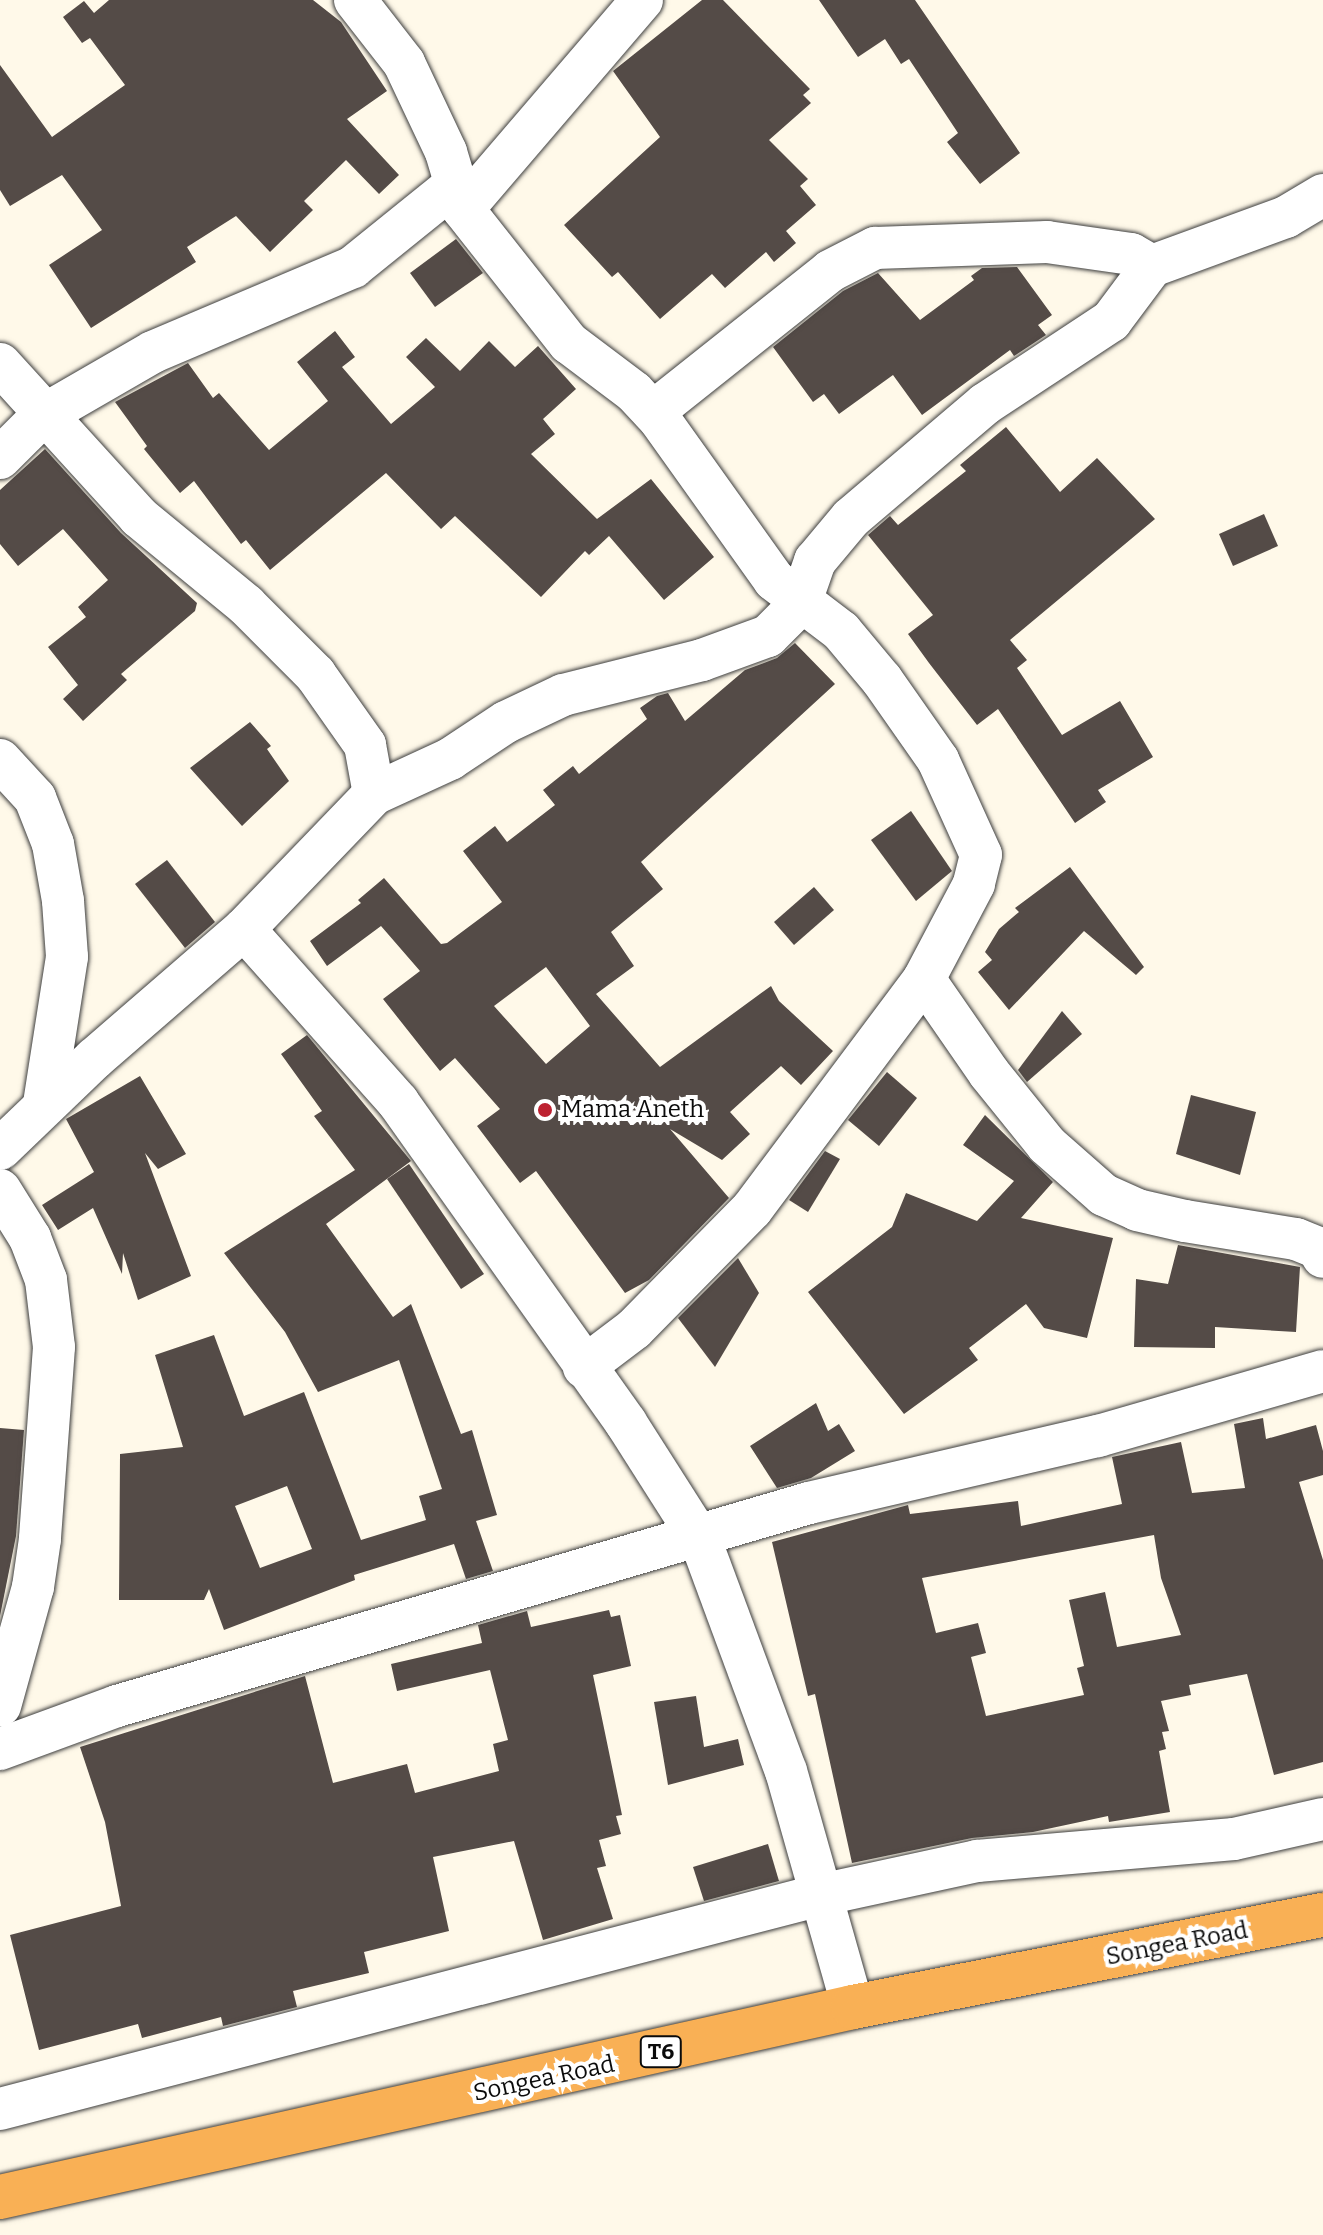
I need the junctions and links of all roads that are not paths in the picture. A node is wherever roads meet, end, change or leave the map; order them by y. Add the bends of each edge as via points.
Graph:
1 (355, 0) edge
2 (642, 0) edge
3 (1323, 195) edge
4 (460, 196) junction
5 (1152, 266) junction
6 (0, 364) edge
7 (653, 412) junction
8 (42, 416) junction
9 (0, 458) edge
10 (800, 604) junction
11 (0, 760) edge
12 (374, 794) junction
13 (244, 929) junction
14 (924, 979) junction
15 (44, 1104) junction
16 (0, 1149) edge
17 (0, 1190) edge
18 (1323, 1257) edge
19 (584, 1367) junction
20 (1323, 1371) edge
21 (700, 1539) junction
22 (0, 1706) edge
23 (0, 1749) edge
24 (1323, 1819) edge
25 (820, 1895) junction
26 (1323, 1915) edge
27 (853, 2007) junction
28 (0, 2109) edge
29 (0, 2197) edge

1 - 4 street via 404,63
2 - 4 street
3 - 5 street via 1286,217
4 - 7 street via 569,343
4 - 8 street via 353,267 153,352
5 - 7 street via 1131,254 1047,242 875,248 830,271
5 - 10 street via 1111,321 985,404 851,518 815,561
6 - 8 street
7 - 10 street via 758,561
8 - 9 street
8 - 12 street via 139,517 246,605 315,674 365,745
10 - 12 street via 768,636 702,660 563,695 506,722 450,759
10 - 14 street via 841,631 921,732 980,848 974,884
11 - 15 street via 35,798 53,844 63,901 67,957
12 - 13 street
13 - 15 street
13 - 19 street via 398,1102
14 - 18 street via 1047,1145 1104,1195 1185,1221 1296,1239 1318,1248
14 - 19 street via 752,1209 634,1329
15 - 16 street
17 - 22 street via 30,1238 46,1280 54,1347 33,1587
19 - 21 street
20 - 21 street via 1098,1436 809,1503
21 - 23 street via 232,1671
21 - 25 street via 786,1771
24 - 25 street via 1234,1839 977,1861
25 - 27 street
25 - 28 street
26 - 27 highway, Songea Road / T6
27 - 29 highway, Songea Road / T6

